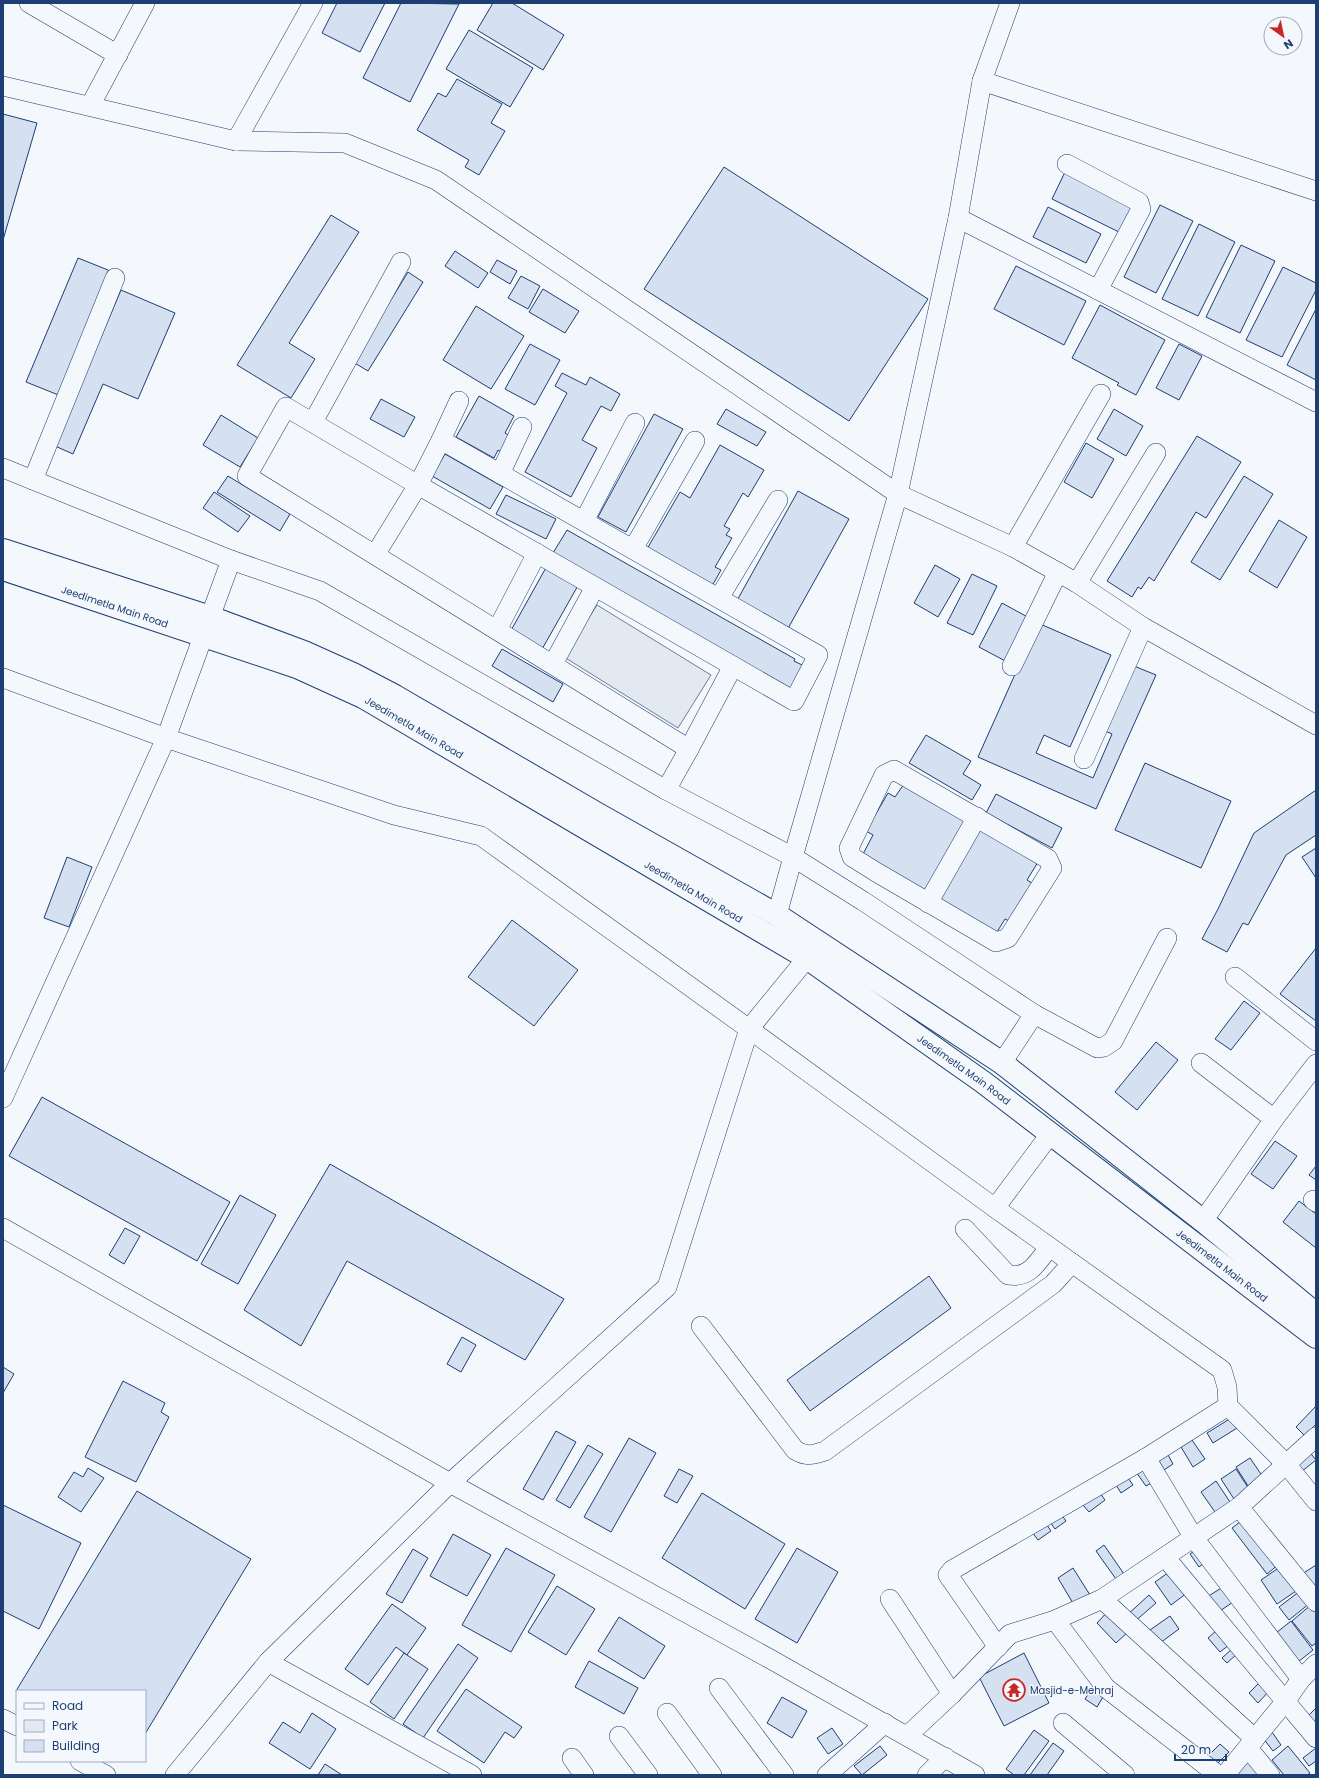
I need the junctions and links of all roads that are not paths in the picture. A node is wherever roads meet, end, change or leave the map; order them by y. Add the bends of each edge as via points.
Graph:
1 (29, 3) edge
2 (146, 3) edge
3 (313, 3) edge
4 (1010, 3) edge
5 (118, 55) junction
6 (982, 81) junction
7 (3, 86) edge
8 (90, 106) junction
9 (236, 141) junction
10 (1067, 164) dead end
11 (1316, 191) edge
12 (958, 218) junction
13 (401, 262) dead end
14 (115, 278) dead end
15 (1098, 290) junction
16 (1101, 394) dead end
17 (459, 401) dead end
18 (1316, 402) edge
19 (313, 422) junction
20 (635, 423) dead end
21 (522, 427) dead end
22 (441, 440) junction
23 (695, 441) dead end
24 (1156, 453) dead end
25 (3, 468) edge
26 (500, 474) junction
27 (34, 480) junction
28 (418, 485) junction
29 (898, 494) junction
30 (778, 500) dead end
31 (584, 521) junction
32 (1013, 547) junction
33 (633, 549) junction
34 (3, 550) edge
35 (537, 553) junction
36 (375, 555) junction
37 (231, 560) junction
38 (3, 569) edge
39 (1058, 572) junction
40 (1077, 583) junction
41 (595, 586) junction
42 (719, 598) junction
43 (207, 626) junction
44 (1143, 627) junction
45 (498, 630) junction
46 (553, 664) junction
47 (733, 666) junction
48 (1012, 666) dead end
49 (3, 678) edge
50 (1316, 725) edge
51 (166, 738) junction
52 (689, 749) junction
53 (1084, 759) dead end
54 (666, 790) junction
55 (977, 818) junction
56 (793, 857) junction
57 (876, 872) junction
58 (863, 900) junction
59 (928, 903) junction
60 (777, 915) junction
61 (1167, 938) dead end
62 (807, 958) junction
63 (1235, 977) dead end
64 (1034, 1014) junction
65 (750, 1029) junction
66 (1316, 1041) edge
67 (1002, 1063) junction
68 (1201, 1063) dead end
69 (1316, 1064) edge
70 (3, 1098) edge
71 (1274, 1119) junction
72 (1051, 1133) junction
73 (994, 1208) junction
74 (1203, 1220) junction
75 (3, 1228) edge
76 (965, 1229) dead end
77 (1049, 1247) junction
78 (1072, 1263) junction
79 (1316, 1314) edge
80 (701, 1326) dead end
81 (1316, 1337) edge
82 (1228, 1406) junction
83 (1316, 1437) edge
84 (1146, 1458) junction
85 (1287, 1465) junction
86 (450, 1483) junction
87 (1316, 1501) edge
88 (1239, 1507) junction
89 (1194, 1538) junction
90 (1165, 1557) junction
91 (1102, 1598) junction
92 (890, 1599) dead end
93 (1316, 1602) edge
94 (1055, 1620) junction
95 (998, 1647) junction
96 (268, 1662) junction
97 (1316, 1664) edge
98 (1302, 1679) junction
99 (719, 1688) dead end
100 (952, 1694) junction
101 (1285, 1702) junction
102 (667, 1713) dead end
103 (3, 1719) edge
104 (885, 1723) junction
105 (1063, 1723) dead end
106 (16, 1726) edge
107 (619, 1736) dead end
108 (907, 1736) junction
109 (1316, 1738) edge
110 (1251, 1743) junction
111 (945, 1757) junction
112 (572, 1758) dead end
113 (83, 1767) edge
114 (106, 1775) edge
115 (175, 1775) edge
116 (472, 1775) edge
117 (584, 1775) edge
118 (648, 1775) edge
119 (712, 1775) edge
120 (784, 1775) edge
121 (828, 1775) edge
122 (927, 1775) edge
123 (976, 1775) edge
124 (1125, 1775) edge
125 (1218, 1775) edge
126 (1225, 1775) edge
127 (1270, 1775) edge

1 - 5 street
2 - 5 street
3 - 9 street
4 - 6 street
5 - 8 street
6 - 11 street
6 - 12 street
7 - 8 street
8 - 9 street
9 - 29 street via 345,143 436,180
10 - 15 street via 1139,202 1141,209
12 - 15 street
12 - 29 street
13 - 19 street
14 - 27 street
15 - 18 street
16 - 32 street
17 - 22 street
19 - 28 street
19 - 36 street via 286,407 248,476
20 - 31 street
21 - 26 street
22 - 26 street
22 - 28 street
23 - 33 street
24 - 40 street
25 - 27 street
26 - 31 street
27 - 37 street
28 - 35 street
28 - 36 street
29 - 32 street
29 - 56 street
30 - 42 street
31 - 33 street
32 - 39 street
33 - 42 street
34 - 43 main road, Jeedimetla Main Road
35 - 41 street
35 - 45 street
36 - 45 street
37 - 43 street
37 - 54 street via 320,591
38 - 43 main road, Jeedimetla Main Road
39 - 40 street
39 - 48 street
40 - 44 street
41 - 46 street
41 - 47 street
42 - 47 street via 818,655 794,701
43 - 51 street
43 - 60 main road, Jeedimetla Main Road via 304,652 360,678
43 - 62 main road, Jeedimetla Main Road via 363,697
44 - 50 street
44 - 53 street
45 - 46 street
46 - 52 street
47 - 52 street
49 - 51 street
51 - 65 street via 394,815 481,836
51 - 70 street
52 - 54 street
54 - 56 street
55 - 57 street via 894,770 890,771 884,775 848,848 852,857
55 - 59 street
55 - 59 street via 1048,860 1052,868 1008,938 1003,941 996,942
56 - 58 street
56 - 60 street
57 - 58 street
57 - 59 street
58 - 64 street
60 - 67 main road, Jeedimetla Main Road
61 - 64 street via 1113,1041 1104,1047 1097,1048
62 - 65 street
62 - 72 main road, Jeedimetla Main Road
63 - 66 street
64 - 67 street
65 - 73 street
65 - 86 street via 667,1287
67 - 74 main road, Jeedimetla Main Road
68 - 71 street
69 - 71 street
71 - 74 street
72 - 73 street
72 - 81 main road, Jeedimetla Main Road
73 - 77 street
74 - 79 main road, Jeedimetla Main Road
75 - 86 street
76 - 77 street via 1008,1275 1015,1277 1032,1270
77 - 78 street
78 - 80 street via 1053,1284 825,1451 815,1455 804,1455 795,1450
78 - 82 street via 1222,1370 1227,1387
82 - 84 street
82 - 85 street
83 - 85 street
84 - 89 street
84 - 95 street via 952,1570 948,1575
85 - 87 street
85 - 88 street
86 - 96 street
86 - 104 street
88 - 89 street
88 - 93 street
89 - 90 street
89 - 98 street
90 - 91 street
90 - 101 street
91 - 94 street
91 - 110 street
92 - 100 street
94 - 95 street via 1010,1634
94 - 125 street via 1106,1688
95 - 100 street
96 - 115 street
96 - 116 street
97 - 98 street
98 - 101 street
99 - 120 street
100 - 108 street
101 - 109 street
101 - 110 street
102 - 119 street
103 - 106 street
104 - 108 street
104 - 121 street
105 - 124 street
107 - 118 street
108 - 111 street
110 - 126 street
110 - 127 street
111 - 122 street
111 - 123 street
112 - 117 street
113 - 114 street

